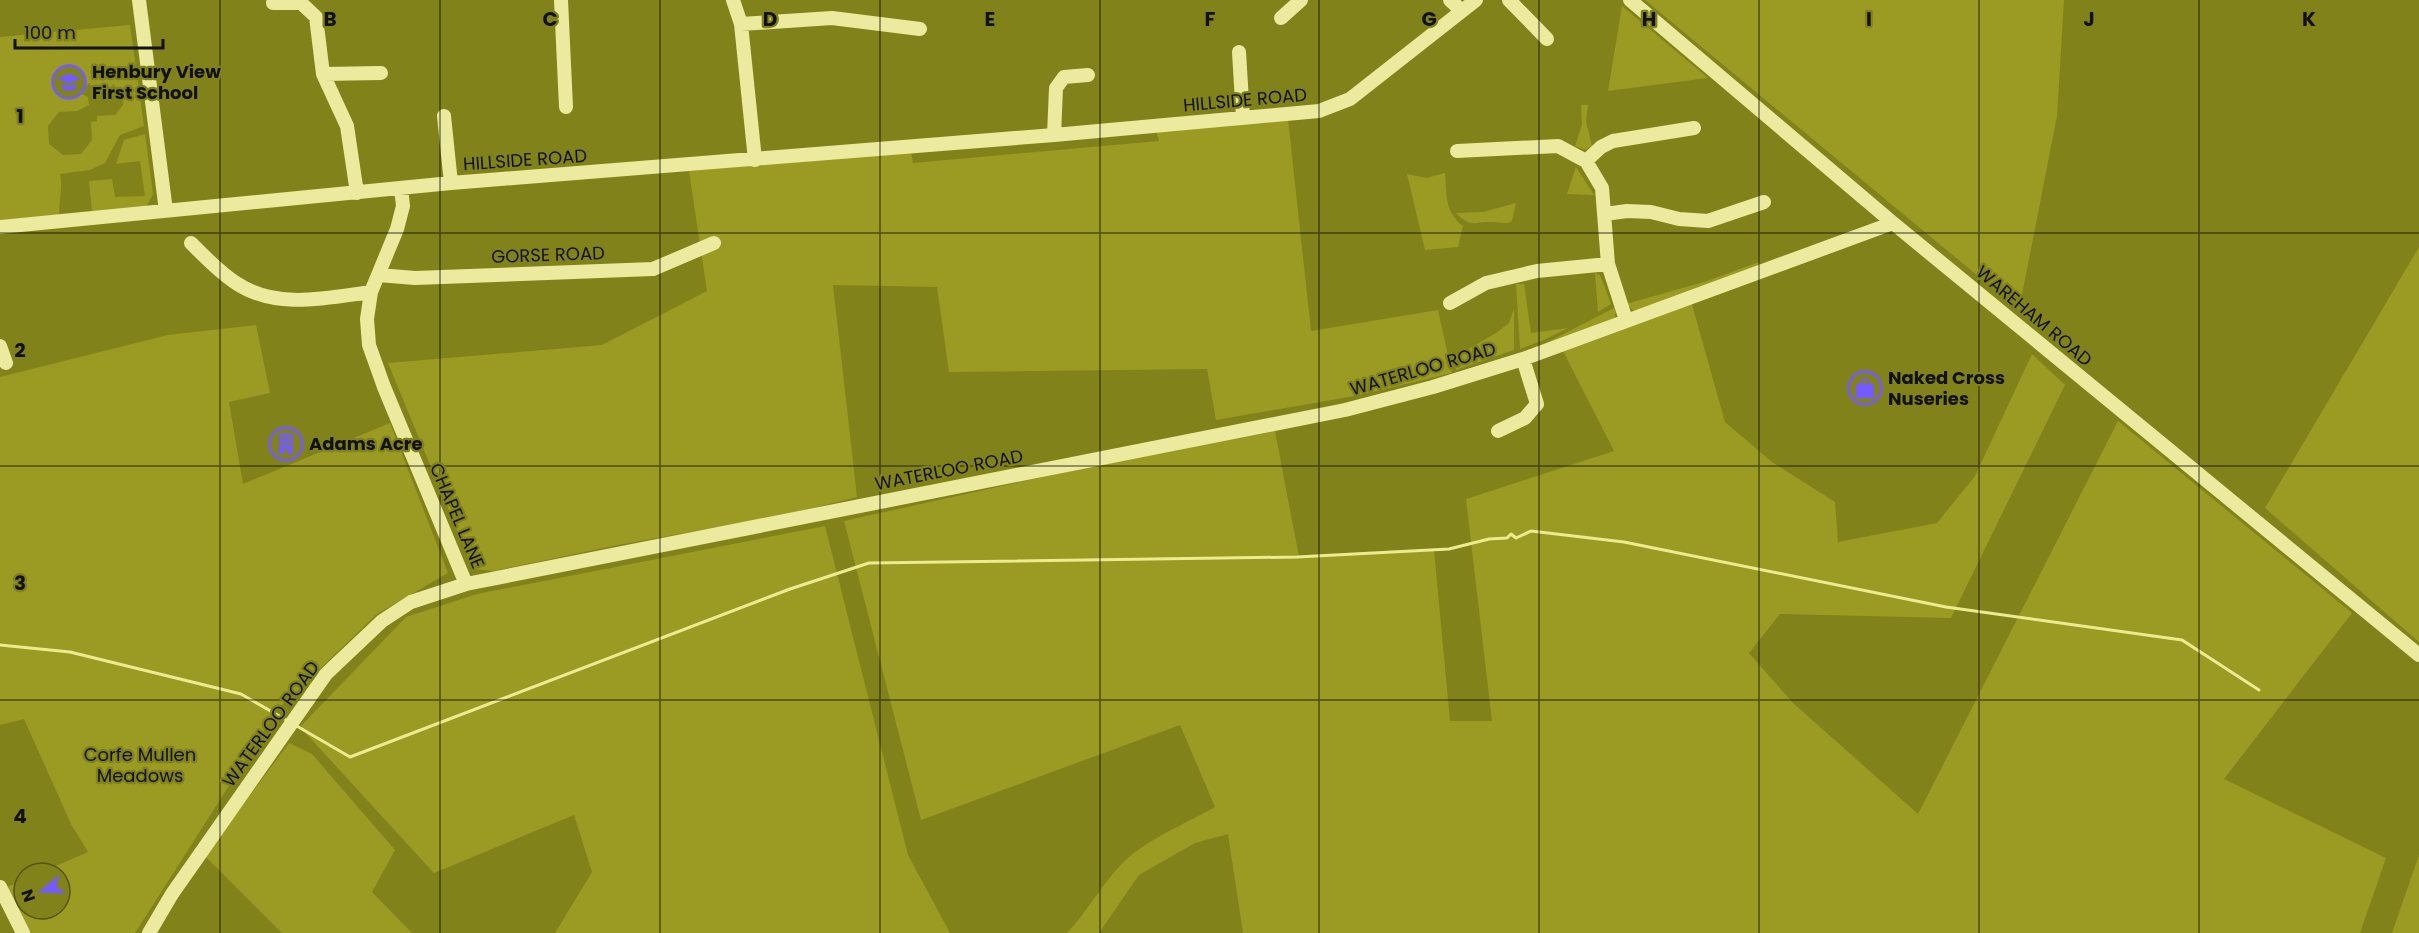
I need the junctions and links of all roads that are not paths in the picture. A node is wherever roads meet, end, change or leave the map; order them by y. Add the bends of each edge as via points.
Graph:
1 (139, 0) edge
2 (561, 0) edge
3 (733, 0) edge
4 (1301, 0) edge
5 (1450, 0) edge
6 (1476, 0) edge
7 (1509, 0) edge
8 (1630, 0) edge
9 (273, 3) dead end
10 (1462, 11) junction
11 (1281, 18) dead end
12 (741, 24) junction
13 (920, 29) dead end
14 (1547, 39) dead end
15 (1239, 51) dead end
16 (381, 73) dead end
17 (324, 74) junction
18 (1088, 75) dead end
19 (566, 107) dead end
20 (444, 116) dead end
21 (1243, 118) junction
22 (1694, 129) dead end
23 (1054, 135) junction
24 (1457, 151) dead end
25 (755, 160) junction
26 (1586, 161) junction
27 (451, 183) junction
28 (401, 188) junction
29 (357, 193) junction
30 (1764, 202) dead end
31 (166, 211) junction
32 (1605, 214) junction
33 (1893, 223) junction
34 (0, 227) edge
35 (190, 243) dead end
36 (714, 243) dead end
37 (1608, 264) junction
38 (378, 275) junction
39 (371, 292) junction
40 (1450, 303) dead end
41 (1626, 320) junction
42 (0, 346) edge
43 (1523, 359) junction
44 (6, 363) dead end
45 (1498, 430) dead end
46 (466, 585) junction
47 (2419, 655) edge
48 (0, 887) edge
49 (23, 933) edge
50 (149, 933) edge

1 - 31 street
2 - 19 street
3 - 12 street
4 - 11 street
5 - 10 street
6 - 10 street, HILLSIDE ROAD
7 - 14 street
8 - 33 street, WAREHAM ROAD
9 - 17 street via 301,3 316,17
10 - 21 street, HILLSIDE ROAD via 1350,99 1319,111
12 - 13 street via 832,18
12 - 25 street
15 - 21 street
16 - 17 street
17 - 29 street via 347,126
18 - 23 street via 1064,77 1056,88
20 - 27 street
21 - 23 street, HILLSIDE ROAD
22 - 26 street via 1613,141
23 - 25 street, HILLSIDE ROAD
24 - 26 street via 1558,146
25 - 27 street, HILLSIDE ROAD
26 - 32 street via 1602,188
27 - 28 street, HILLSIDE ROAD
28 - 29 street, HILLSIDE ROAD
28 - 38 street, CHAPEL LANE via 403,207
29 - 31 street, HILLSIDE ROAD
30 - 32 street via 1708,221 1651,212
31 - 34 street, HILLSIDE ROAD
32 - 37 street
33 - 41 street, WATERLOO ROAD
33 - 47 street, WAREHAM ROAD
35 - 39 street via 237,284 258,294 305,300
36 - 38 street, GORSE ROAD via 653,269 415,278
37 - 40 street via 1518,275 1486,283
37 - 41 street
38 - 39 street, CHAPEL LANE
39 - 46 street, CHAPEL LANE via 369,345
41 - 43 street, WATERLOO ROAD
42 - 44 street
43 - 45 street via 1537,404 1525,418
43 - 46 street, WATERLOO ROAD via 1345,410
46 - 50 street, WATERLOO ROAD via 411,602 382,621 326,674 172,894
48 - 49 street

